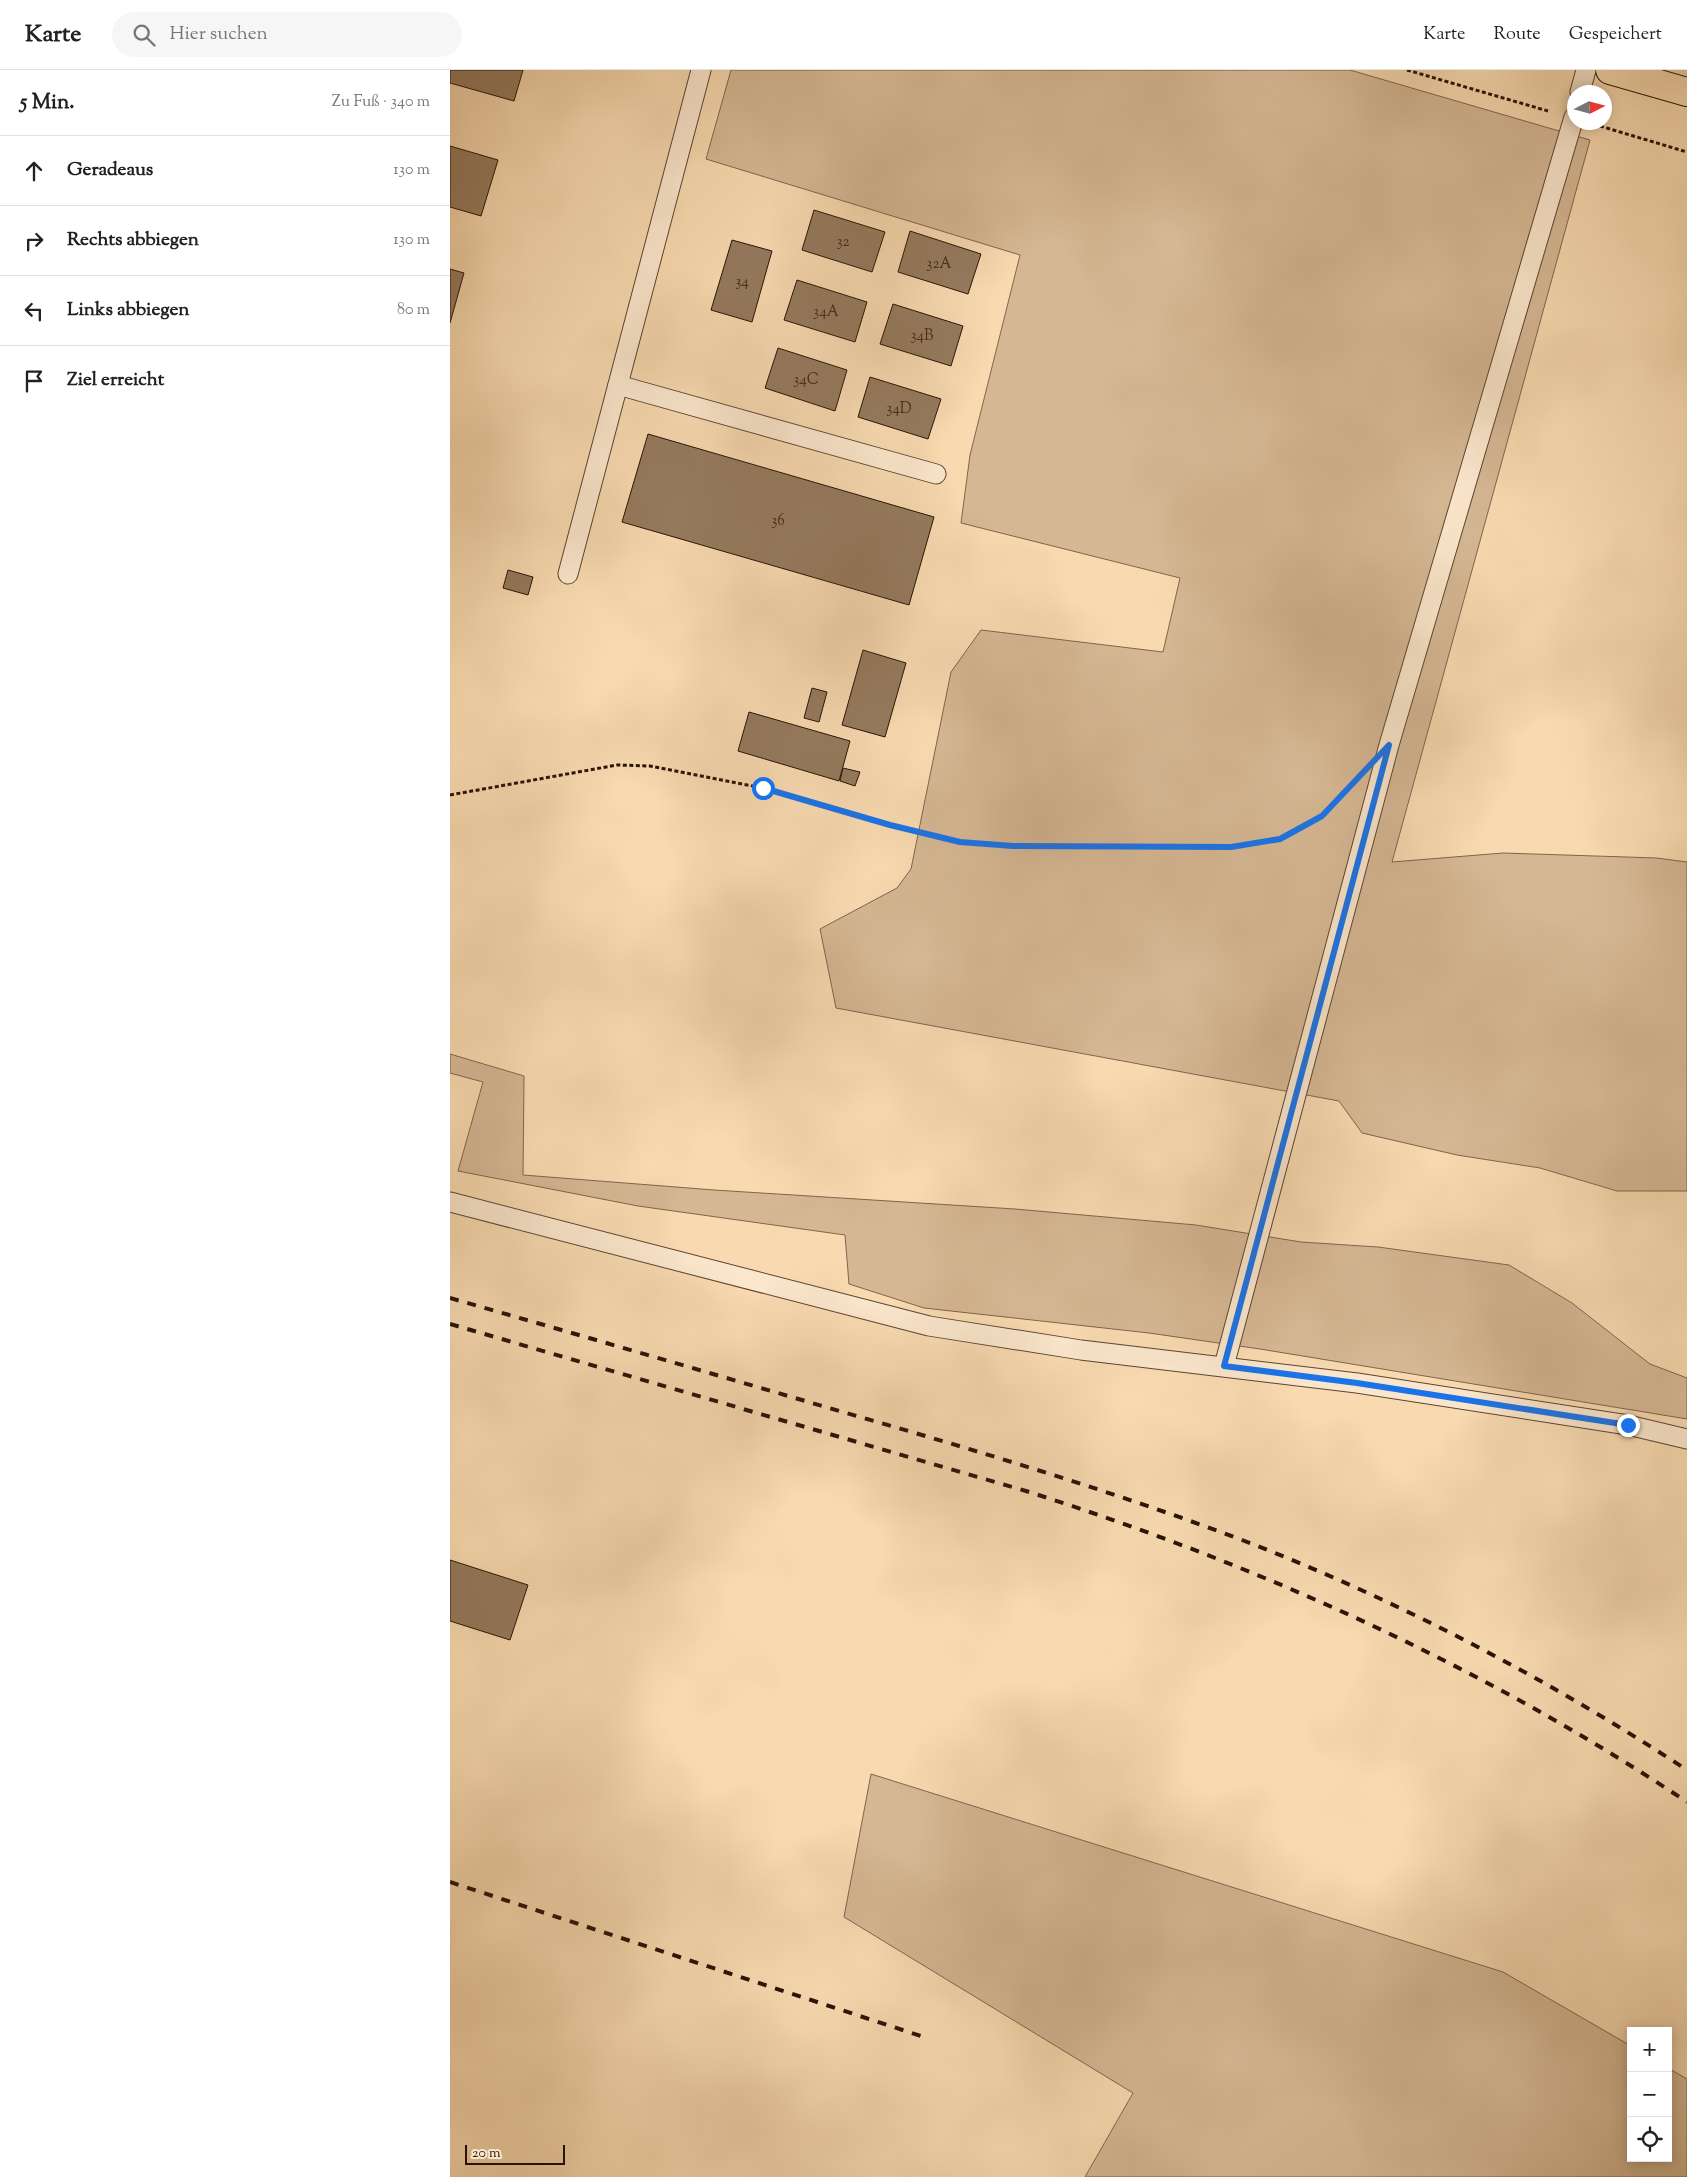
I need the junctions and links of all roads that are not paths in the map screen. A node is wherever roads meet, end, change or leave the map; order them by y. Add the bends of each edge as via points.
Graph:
1 (701, 70) edge
2 (1586, 70) edge
3 (1610, 70) edge
4 (1582, 85) edge
5 (1687, 92) edge
6 (1570, 130) edge
7 (618, 385) junction
8 (936, 474) dead end
9 (568, 574) dead end
10 (450, 1202) edge
11 (1224, 1366) junction
12 (1687, 1438) edge

1 - 7 lane
2 - 4 lane
3 - 5 main road
6 - 11 lane via 1389,745
7 - 8 lane
7 - 9 lane
10 - 11 lane via 929,1326 1081,1350
11 - 12 lane via 1367,1384 1628,1425

